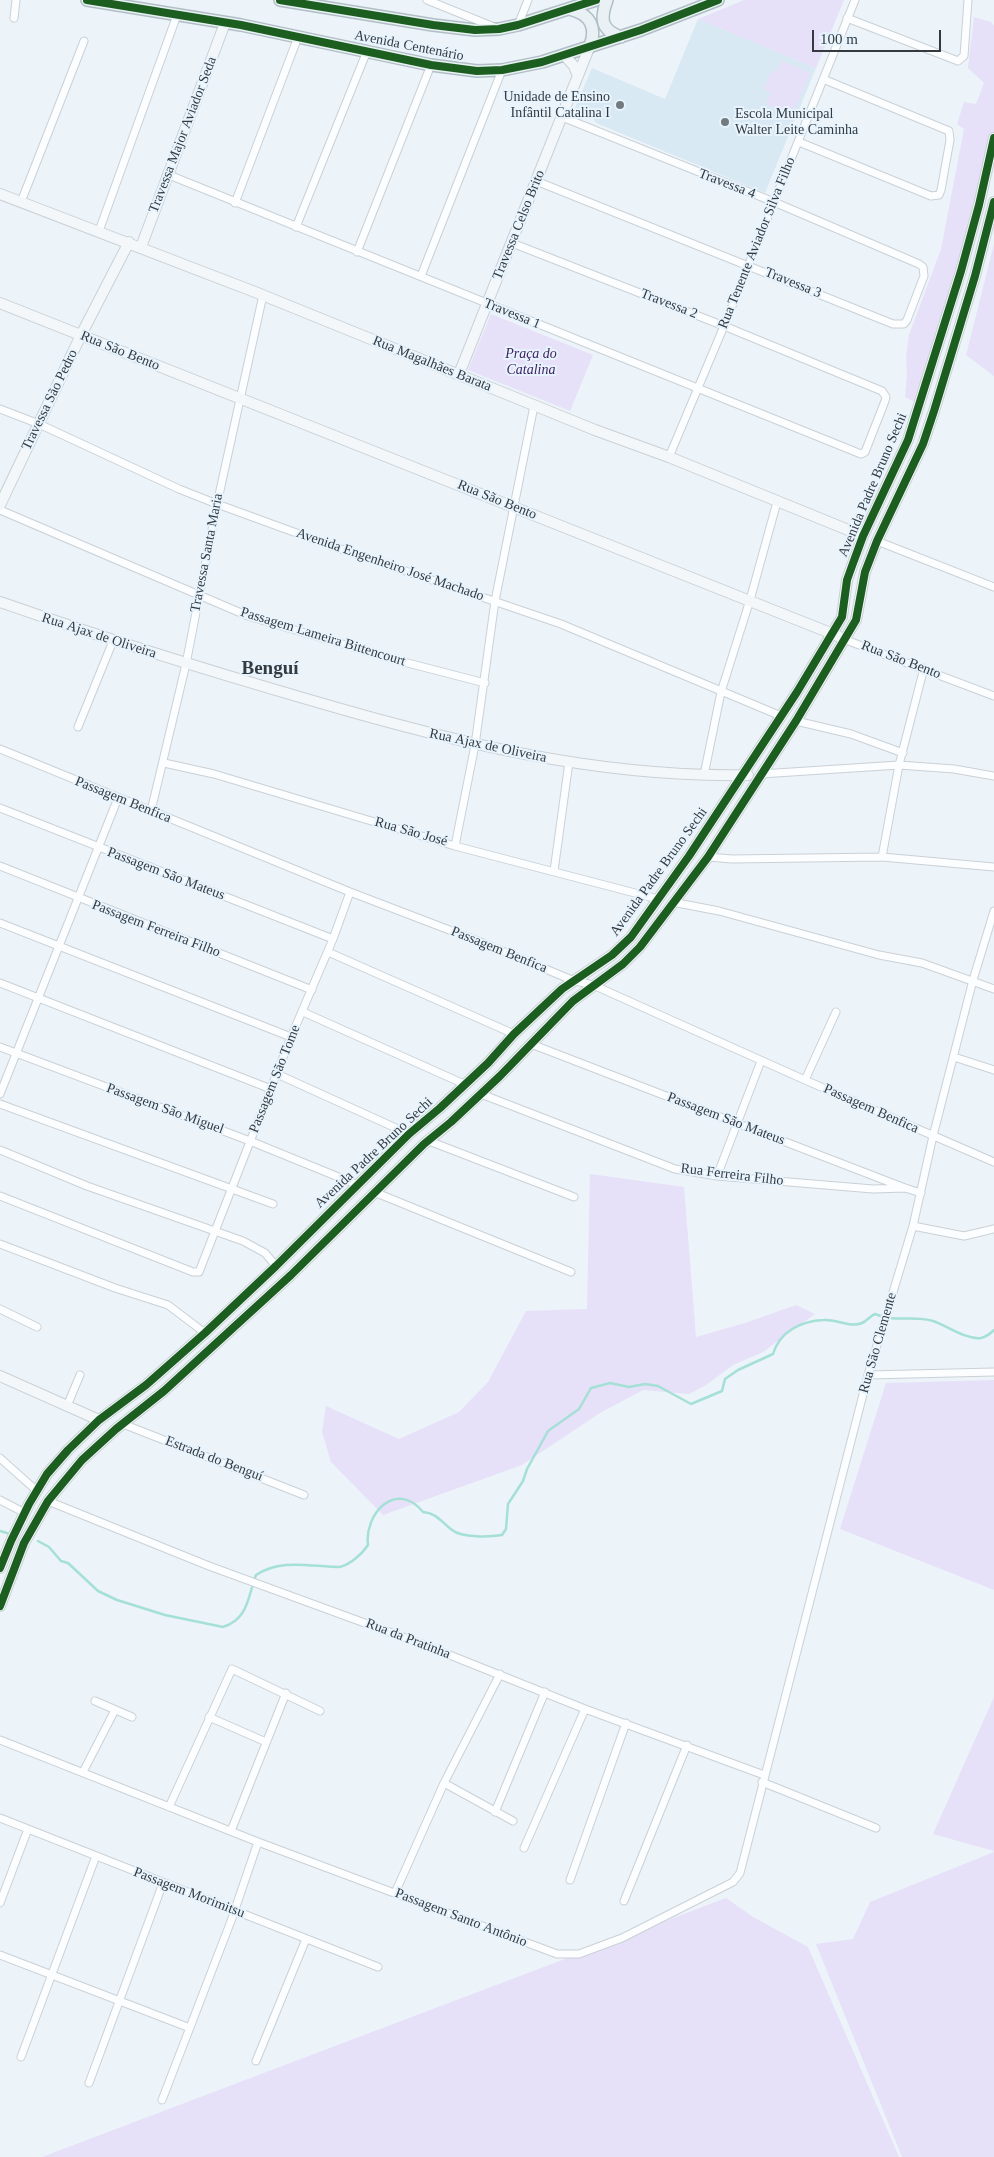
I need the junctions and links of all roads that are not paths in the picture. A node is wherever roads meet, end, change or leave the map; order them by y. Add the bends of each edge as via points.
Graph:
1 (16, 0) edge
2 (87, 0) edge
3 (280, 0) edge
4 (427, 0) edge
5 (528, 0) edge
6 (596, 0) edge
7 (607, 0) edge
8 (718, 0) edge
9 (854, 0) edge
10 (968, 0) edge
11 (569, 9) junction
12 (177, 15) junction
13 (14, 18) dead end
14 (847, 18) junction
15 (225, 23) junction
16 (518, 25) junction
17 (499, 29) junction
18 (298, 37) junction
19 (621, 37) junction
20 (84, 41) dead end
21 (589, 48) junction
22 (367, 51) junction
23 (564, 56) junction
24 (431, 64) junction
25 (502, 70) junction
26 (578, 76) junction
27 (823, 79) junction
28 (562, 117) junction
29 (994, 138) edge
30 (798, 142) junction
31 (169, 175) junction
32 (536, 181) junction
33 (0, 194) edge
34 (21, 202) junction
35 (774, 202) junction
36 (994, 202) edge
37 (235, 203) junction
38 (296, 227) junction
39 (99, 231) junction
40 (129, 242) junction
41 (512, 242) junction
42 (141, 247) junction
43 (357, 252) junction
44 (919, 264) joint
45 (748, 265) junction
46 (421, 276) junction
47 (263, 295) junction
48 (0, 303) edge
49 (487, 304) junction
50 (724, 326) junction
51 (81, 336) junction
52 (459, 374) junction
53 (698, 389) junction
54 (239, 398) junction
55 (534, 406) junction
56 (0, 410) edge
57 (38, 424) junction
58 (856, 452) joint
59 (669, 458) junction
60 (777, 502) junction
61 (217, 504) junction
62 (0, 505) edge
63 (513, 506) junction
64 (0, 510) edge
65 (863, 536) junction
66 (877, 541) junction
67 (994, 587) edge
68 (200, 595) junction
69 (750, 600) junction
70 (495, 601) junction
71 (0, 602) edge
72 (833, 634) junction
73 (846, 640) junction
74 (113, 641) junction
75 (186, 664) junction
76 (924, 668) junction
77 (485, 683) junction
78 (721, 692) junction
79 (994, 696) edge
80 (781, 716) junction
81 (796, 721) junction
82 (78, 727) dead end
83 (475, 745) junction
84 (0, 749) edge
85 (903, 754) junction
86 (569, 762) junction
87 (164, 763) junction
88 (899, 765) junction
89 (761, 774) junction
90 (704, 775) junction
91 (743, 775) junction
92 (994, 776) edge
93 (118, 798) junction
94 (0, 808) edge
95 (151, 811) junction
96 (455, 846) junction
97 (99, 848) junction
98 (708, 857) junction
99 (882, 858) junction
100 (0, 866) edge
101 (994, 867) edge
102 (554, 871) junction
103 (350, 892) junction
104 (79, 899) junction
105 (658, 899) junction
106 (672, 902) junction
107 (994, 911) edge
108 (0, 923) edge
109 (333, 939) junction
110 (60, 947) junction
111 (328, 952) junction
112 (572, 980) junction
113 (974, 980) junction
114 (0, 983) edge
115 (592, 985) junction
116 (994, 989) edge
117 (312, 990) junction
118 (39, 999) junction
119 (303, 1012) junction
120 (836, 1012) dead end
121 (514, 1034) junction
122 (291, 1037) junction
123 (531, 1044) junction
124 (0, 1047) edge
125 (16, 1054) junction
126 (954, 1056) junction
127 (761, 1061) junction
128 (994, 1070) edge
129 (277, 1074) junction
130 (805, 1080) junction
131 (464, 1084) junction
132 (270, 1089) junction
133 (0, 1094) edge
134 (481, 1094) junction
135 (0, 1104) edge
136 (738, 1123) junction
137 (409, 1134) junction
138 (932, 1136) junction
139 (250, 1141) junction
140 (428, 1141) junction
141 (0, 1150) edge
142 (994, 1162) edge
143 (717, 1176) junction
144 (358, 1185) junction
145 (905, 1188) junction
146 (232, 1189) junction
147 (374, 1192) junction
148 (921, 1192) junction
149 (0, 1196) edge
150 (574, 1197) dead end
151 (273, 1204) dead end
152 (912, 1226) junction
153 (994, 1229) edge
154 (216, 1230) junction
155 (0, 1244) edge
156 (276, 1266) junction
157 (571, 1272) dead end
158 (0, 1309) edge
159 (37, 1327) dead end
160 (205, 1333) junction
161 (994, 1372) edge
162 (80, 1375) dead end
163 (868, 1375) junction
164 (0, 1376) edge
165 (67, 1406) junction
166 (99, 1420) junction
167 (123, 1424) junction
168 (0, 1458) edge
169 (37, 1491) junction
170 (304, 1495) dead end
171 (0, 1500) edge
172 (50, 1502) junction
173 (24, 1513) junction
174 (0, 1568) edge
175 (0, 1606) edge
176 (500, 1674) junction
177 (545, 1692) junction
178 (286, 1693) junction
179 (95, 1701) dead end
180 (585, 1709) junction
181 (115, 1710) junction
182 (320, 1710) dead end
183 (132, 1717) dead end
184 (210, 1717) junction
185 (626, 1723) junction
186 (0, 1740) edge
187 (266, 1742) junction
188 (687, 1745) junction
189 (82, 1772) junction
190 (763, 1779) junction
191 (444, 1783) junction
192 (169, 1807) junction
193 (495, 1812) junction
194 (0, 1818) edge
195 (513, 1821) dead end
196 (876, 1828) dead end
197 (28, 1829) junction
198 (231, 1831) junction
199 (258, 1842) junction
200 (524, 1848) dead end
201 (96, 1856) junction
202 (570, 1880) dead end
203 (164, 1883) junction
204 (395, 1893) junction
205 (624, 1901) dead end
206 (0, 1903) edge
207 (234, 1910) junction
208 (306, 1939) junction
209 (0, 1955) edge
210 (378, 1967) dead end
211 (53, 1975) junction
212 (120, 2001) junction
213 (190, 2028) junction
214 (21, 2057) dead end
215 (256, 2061) dead end
216 (88, 2083) dead end
217 (162, 2100) dead end

1 - 13 street
2 - 12 main road, Avenida Centenário
3 - 17 main road, Avenida Centenário via 458,29
4 - 17 street
5 - 16 street
6 - 11 main road, Avenida Centenário
7 - 19 main road via 603,11 604,26 610,33
8 - 19 main road, Avenida Centenário
9 - 14 street, Rua Tenente Aviador Silva Filho
10 - 14 street via 961,61
11 - 16 main road, Avenida Centenário
11 - 21 main road via 588,17 593,31
12 - 15 main road, Avenida Centenário
12 - 39 street
14 - 27 street, Rua Tenente Aviador Silva Filho
15 - 18 main road, Avenida Centenário
15 - 31 street, Travessa Major Aviador Seda
16 - 17 main road, Avenida Centenário
18 - 22 main road, Avenida Centenário
18 - 37 street
19 - 21 main road, Avenida Centenário
20 - 34 street
21 - 23 main road, Avenida Centenário
21 - 26 street, Travessa Celso Brito
22 - 24 main road, Avenida Centenário
22 - 38 street
23 - 25 main road, Avenida Centenário
23 - 26 street
24 - 25 main road, Avenida Centenário
24 - 43 street
25 - 46 street
26 - 28 street, Travessa Celso Brito
27 - 30 street, Rua Tenente Aviador Silva Filho
27 - 30 street via 949,132 941,190 939,195 931,196
28 - 32 street, Travessa Celso Brito
28 - 35 street, Travessa 4
29 - 65 street, Avenida Padre Bruno Sechi via 961,271 908,440
30 - 35 street, Rua Tenente Aviador Silva Filho
31 - 37 street, Travessa 1
31 - 42 street, Travessa Major Aviador Seda
32 - 41 street, Travessa Celso Brito
32 - 45 street, Travessa 3
33 - 34 street, Rua Magalhães Barata
34 - 39 street, Rua Magalhães Barata
35 - 44 street, Travessa 4
35 - 45 street, Rua Tenente Aviador Silva Filho
36 - 66 street, Avenida Padre Bruno Sechi via 975,276 923,444
37 - 38 street, Travessa 1
38 - 43 street, Travessa 1
39 - 40 street, Rua Magalhães Barata
40 - 42 street, Rua Magalhães Barata
40 - 51 street, Travessa São Pedro
41 - 49 street, Travessa Celso Brito
41 - 50 street, Travessa 2
42 - 47 street, Rua Magalhães Barata
43 - 46 street, Travessa 1
44 - 45 street, Travessa 3 via 923,267 924,276 907,320 899,325
45 - 50 street, Rua Tenente Aviador Silva Filho
46 - 49 street, Travessa 1
47 - 52 street, Rua Magalhães Barata
47 - 54 street, Travessa Santa Maria
48 - 51 street, Rua São Bento
49 - 52 street, Travessa Celso Brito
49 - 53 street, Travessa 1
50 - 53 street, Rua Tenente Aviador Silva Filho
50 - 58 street, Travessa 2 via 882,391 886,402 868,447 861,454
51 - 54 street, Rua São Bento
51 - 57 street, Travessa São Pedro
52 - 55 street, Rua Magalhães Barata
53 - 58 street, Travessa 1
53 - 59 street, Rua Tenente Aviador Silva Filho
54 - 61 street, Travessa Santa Maria
54 - 63 street, Rua São Bento
55 - 59 street, Rua Magalhães Barata
55 - 63 street
56 - 57 street, Avenida Engenheiro José Machado
57 - 61 street, Avenida Engenheiro José Machado
57 - 62 street, Travessa São Pedro
59 - 60 street, Rua Magalhães Barata
60 - 65 street, Rua Magalhães Barata
60 - 69 street
61 - 68 street, Travessa Santa Maria
61 - 70 street, Avenida Engenheiro José Machado
63 - 69 street, Rua São Bento
63 - 70 street
64 - 68 street, Passagem Lameira Bittencourt
65 - 72 street, Avenida Padre Bruno Sechi via 847,580 842,617
66 - 67 street
66 - 73 street, Avenida Padre Bruno Sechi via 865,572 856,620
68 - 75 street, Travessa Santa Maria
68 - 77 street, Passagem Lameira Bittencourt via 248,616
69 - 72 street, Rua São Bento
69 - 78 street
70 - 77 street
70 - 78 street, Avenida Engenheiro José Machado via 562,624
71 - 74 street, Rua Ajax de Oliveira
72 - 73 street, Rua São Bento
72 - 80 street, Avenida Padre Bruno Sechi
73 - 76 street, Rua São Bento
73 - 81 street, Avenida Padre Bruno Sechi
74 - 75 street, Rua Ajax de Oliveira
74 - 82 street
75 - 83 street, Rua Ajax de Oliveira
75 - 87 street, Travessa Santa Maria
76 - 79 street, Rua São Bento
76 - 85 street
77 - 83 street
78 - 80 street, Avenida Engenheiro José Machado
78 - 90 street
80 - 91 street, Avenida Padre Bruno Sechi
81 - 85 street via 851,734
81 - 89 street, Avenida Padre Bruno Sechi
83 - 86 street, Rua Ajax de Oliveira
83 - 96 street
84 - 93 street, Passagem Benfica
85 - 88 street
86 - 90 street, Rua Ajax de Oliveira via 660,774
86 - 102 street
87 - 95 street, Travessa Santa Maria
87 - 96 street, Rua São José via 214,774
88 - 89 street, Rua Ajax de Oliveira
88 - 92 street, Rua Ajax de Oliveira via 954,768
88 - 99 street
89 - 91 street, Rua Ajax de Oliveira
89 - 98 street, Avenida Padre Bruno Sechi
90 - 91 street, Rua Ajax de Oliveira
91 - 105 street, Avenida Padre Bruno Sechi
93 - 95 street, Passagem Benfica
93 - 97 street
94 - 97 street, Passagem São Mateus
95 - 103 street, Passagem Benfica
96 - 102 street, Rua São José
97 - 104 street
97 - 109 street, Passagem São Mateus
98 - 99 street via 732,860
98 - 106 street, Avenida Padre Bruno Sechi
99 - 101 street
100 - 104 street, Passagem Ferreira Filho
102 - 105 street, Rua São José
103 - 109 street, Passagem São Tome
103 - 112 street, Passagem Benfica
104 - 110 street
104 - 117 street, Passagem Ferreira Filho
105 - 112 street, Avenida Padre Bruno Sechi via 631,937 612,955
106 - 113 street via 922,963
106 - 115 street, Avenida Padre Bruno Sechi via 640,947 623,964
107 - 113 street, Rua São Clemente
108 - 110 street
109 - 111 street, Passagem São Tome
110 - 118 street
110 - 122 street
111 - 117 street, Passagem São Tome
111 - 121 street
112 - 115 street, Passagem Benfica
112 - 121 street, Avenida Padre Bruno Sechi
113 - 116 street
113 - 126 street, Rua São Clemente
114 - 118 street
115 - 123 street, Avenida Padre Bruno Sechi
115 - 127 street, Passagem Benfica
117 - 119 street, Passagem São Tome
118 - 125 street
118 - 132 street
119 - 122 street, Passagem São Tome
119 - 131 street
120 - 130 street
121 - 131 street, Avenida Padre Bruno Sechi
122 - 129 street, Passagem São Tome
123 - 134 street, Avenida Padre Bruno Sechi
123 - 136 street, Passagem São Mateus
124 - 125 street, Passagem São Miguel
125 - 133 street
125 - 139 street, Passagem São Miguel
126 - 128 street
126 - 138 street, Rua São Clemente
127 - 130 street, Passagem Benfica
127 - 136 street
129 - 132 street, Passagem São Tome
129 - 137 street
130 - 138 street, Passagem Benfica
131 - 137 street, Avenida Padre Bruno Sechi
132 - 139 street, Passagem São Tome
134 - 140 street, Avenida Padre Bruno Sechi
134 - 143 street, Rua Ferreira Filho via 676,1169
135 - 146 street
136 - 143 street
136 - 145 street, Passagem São Mateus
137 - 144 street, Avenida Padre Bruno Sechi
138 - 142 street, Passagem Benfica
138 - 148 street, Rua São Clemente
139 - 144 street, Passagem São Miguel
139 - 146 street, Passagem São Tome
140 - 147 street, Avenida Padre Bruno Sechi
140 - 150 street
141 - 154 street via 87,1186
143 - 145 street, Rua Ferreira Filho via 873,1189
144 - 156 street, Avenida Padre Bruno Sechi
145 - 148 street, Passagem São Mateus
146 - 151 street
146 - 154 street, Passagem São Tome
147 - 157 street
147 - 167 street, Avenida Padre Bruno Sechi via 291,1275 159,1396
148 - 152 street, Rua São Clemente
149 - 154 street, Passagem São Tome via 198,1273
152 - 153 street via 964,1236
152 - 163 street, Rua São Clemente
154 - 156 street via 265,1252
155 - 160 street via 168,1305
156 - 160 street, Avenida Padre Bruno Sechi
158 - 159 street
160 - 166 street, Avenida Padre Bruno Sechi via 146,1385
161 - 163 street
162 - 165 street
163 - 190 street, Rua São Clemente
164 - 165 street
165 - 166 street
166 - 169 street, Avenida Padre Bruno Sechi via 47,1474
167 - 170 street, Estrada do Benguí
167 - 172 street, Avenida Padre Bruno Sechi via 82,1460
168 - 169 street
169 - 173 street, Avenida Padre Bruno Sechi
171 - 173 street
172 - 175 street, Avenida Padre Bruno Sechi via 24,1542
172 - 176 street, Rua da Pratinha
173 - 174 street, Avenida Padre Bruno Sechi
176 - 177 street, Rua da Pratinha
176 - 191 street
177 - 180 street, Rua da Pratinha
177 - 193 street
178 - 182 street
178 - 184 street via 234,1669
178 - 187 street
179 - 181 street
180 - 185 street, Rua da Pratinha
180 - 200 street
181 - 183 street
181 - 189 street
184 - 187 street
184 - 192 street
185 - 188 street, Rua da Pratinha
185 - 202 street
186 - 189 street, Passagem Santo Antônio
187 - 198 street
188 - 190 street, Rua da Pratinha
188 - 205 street
189 - 192 street, Passagem Santo Antônio
190 - 196 street, Rua da Pratinha
190 - 204 street, Passagem Santo Antônio via 740,1872 733,1882 622,1938 579,1954 557,1954
191 - 193 street
191 - 204 street
192 - 198 street, Passagem Santo Antônio
193 - 195 street
194 - 197 street, Passagem Morimitsu
197 - 201 street, Passagem Morimitsu
197 - 206 street
198 - 199 street, Passagem Santo Antônio
199 - 204 street, Passagem Santo Antônio
199 - 207 street
201 - 203 street, Passagem Morimitsu
201 - 211 street
203 - 207 street, Passagem Morimitsu
203 - 212 street
207 - 208 street, Passagem Morimitsu
207 - 213 street
208 - 210 street, Passagem Morimitsu
208 - 215 street
209 - 211 street
211 - 212 street
211 - 214 street
212 - 213 street
212 - 216 street
213 - 217 street

